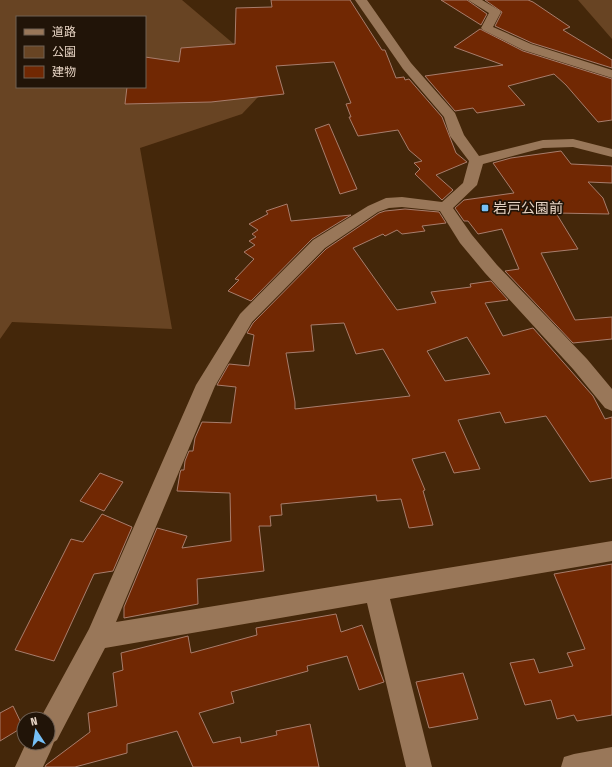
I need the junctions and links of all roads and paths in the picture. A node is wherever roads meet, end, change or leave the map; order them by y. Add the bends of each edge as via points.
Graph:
1 (361, 0) edge
2 (474, 0) edge
3 (612, 74) edge
4 (612, 153) edge
5 (476, 161) junction
6 (445, 207) junction
7 (612, 403) edge
8 (612, 551) edge
9 (376, 590) junction
10 (98, 637) junction
11 (56, 715) edge
12 (37, 751) edge
13 (612, 760) edge
14 (28, 767) edge
15 (419, 767) edge
16 (574, 767) edge

1 - 5 street via 406,66 450,116 457,136
2 - 3 street via 495,12 487,28 527,47
4 - 5 street via 573,143 543,144
5 - 6 street via 470,185
6 - 7 street via 466,239 491,269 580,364
6 - 10 street via 402,202 386,203 373,209 319,244 246,318 206,385
8 - 9 street
9 - 10 street
9 - 15 street
10 - 11 street
12 - 14 street
13 - 16 street

